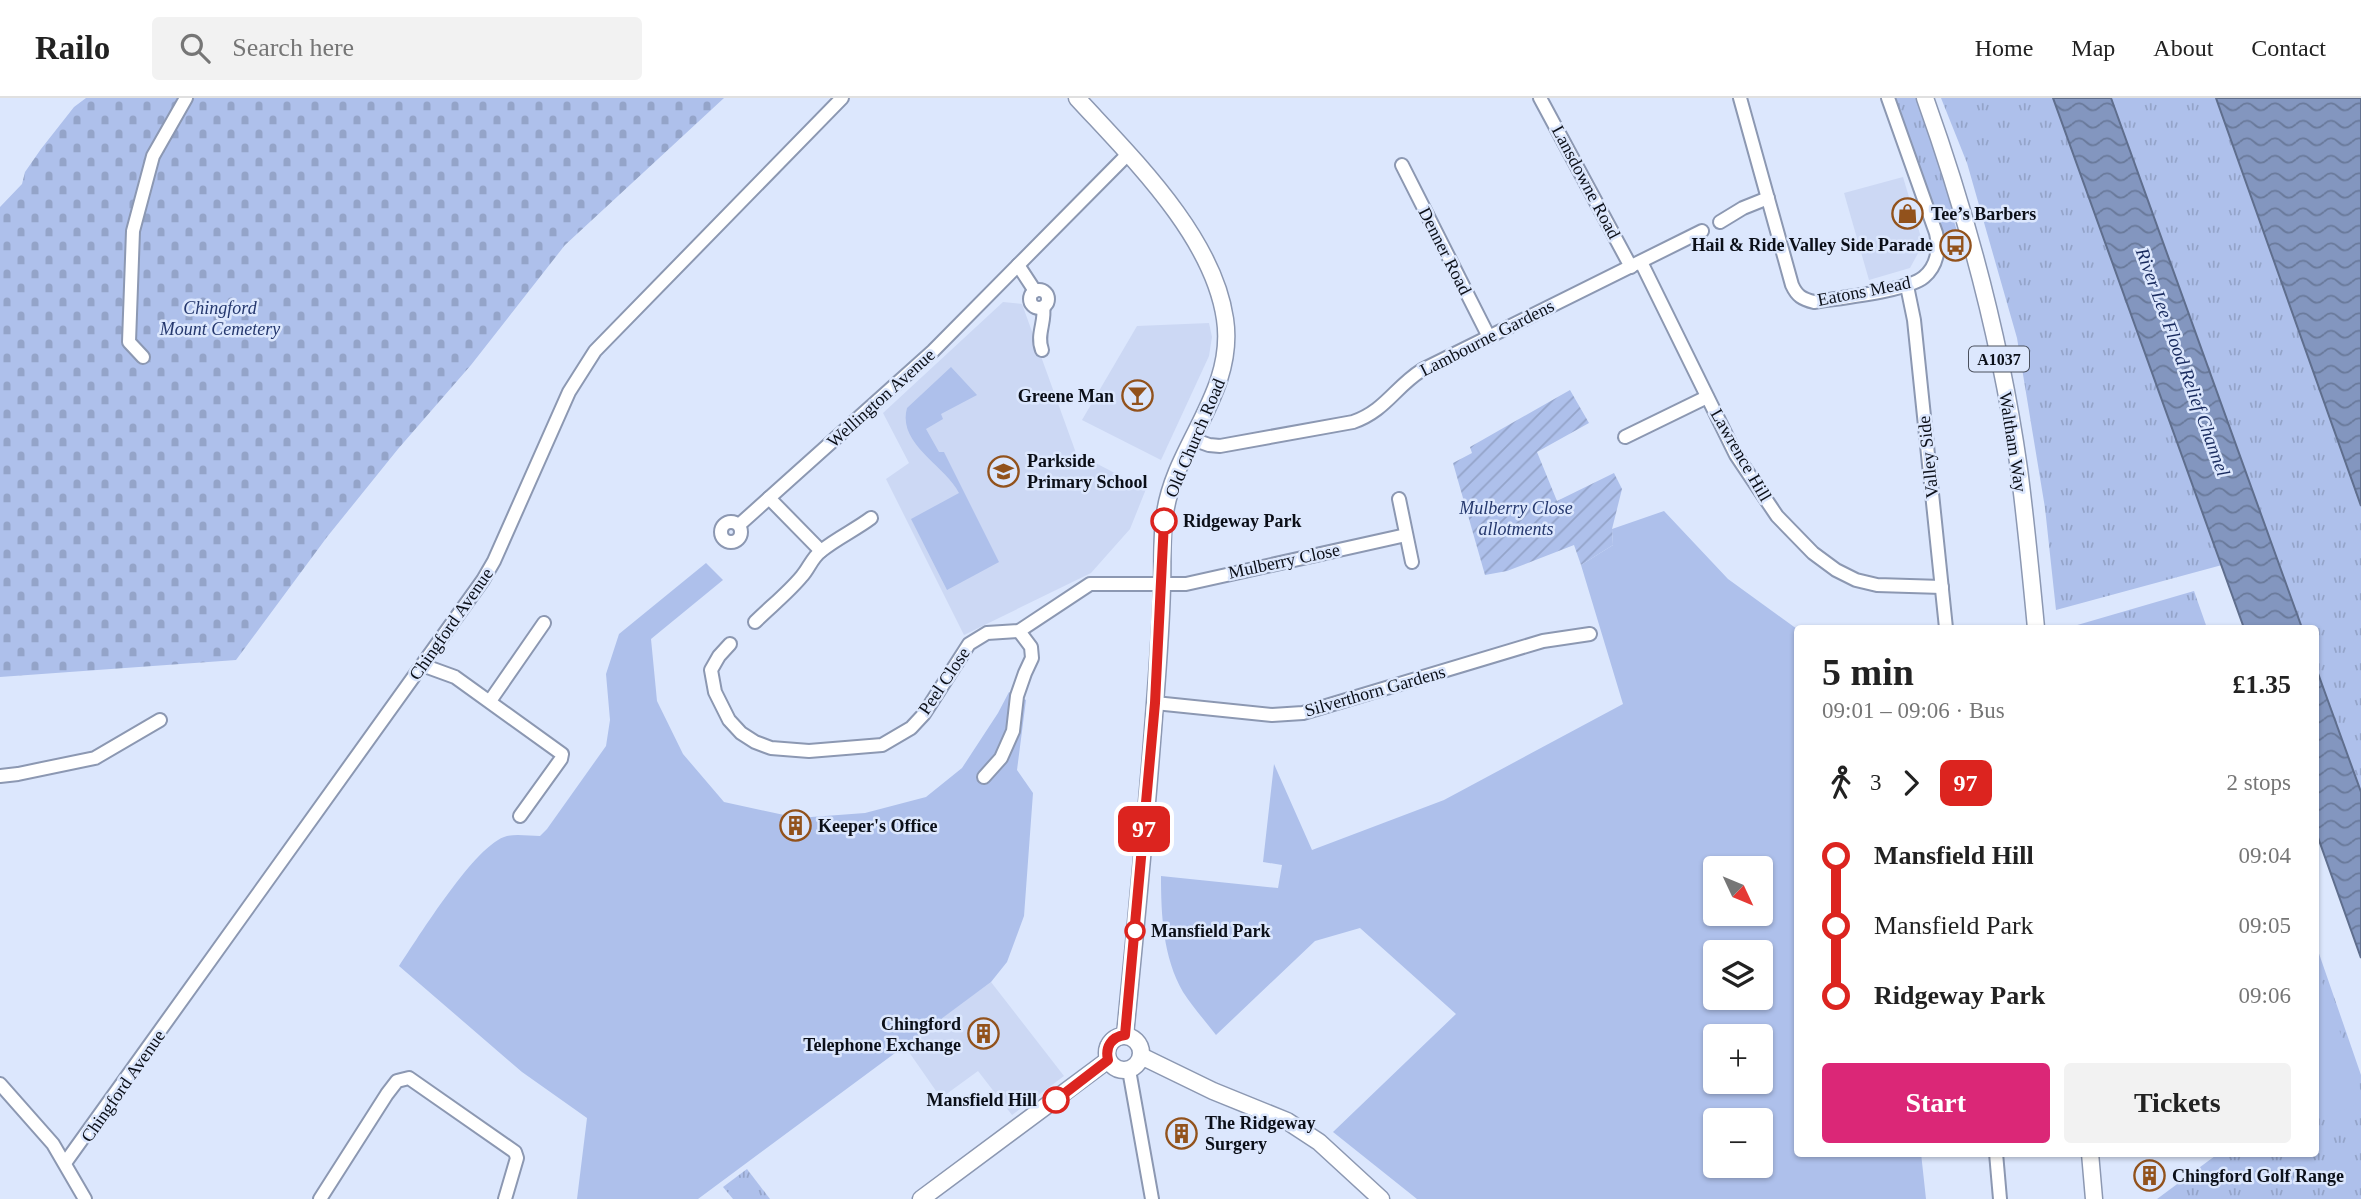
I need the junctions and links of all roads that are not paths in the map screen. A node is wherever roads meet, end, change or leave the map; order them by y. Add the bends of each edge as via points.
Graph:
1 (186, 98) edge
2 (842, 98) edge
3 (1077, 98) edge
4 (1540, 98) edge
5 (1740, 98) edge
6 (1888, 98) edge
7 (1925, 98) edge
8 (1128, 154) junction
9 (1402, 165) dead end
10 (1768, 198) junction
11 (1720, 222) dead end
12 (1702, 231) dead end
13 (1636, 264) junction
14 (1018, 265) junction
15 (1907, 286) junction
16 (1489, 337) junction
17 (1042, 350) dead end
18 (143, 357) dead end
19 (1707, 397) junction
20 (1625, 437) dead end
21 (1192, 439) junction
22 (769, 498) junction
23 (1399, 499) dead end
24 (871, 518) dead end
25 (739, 525) dead end
26 (1406, 535) junction
27 (821, 551) junction
28 (1412, 562) dead end
29 (1163, 585) junction
30 (1942, 587) junction
31 (755, 622) dead end
32 (544, 623) dead end
33 (1946, 625) edge
34 (2036, 625) edge
35 (1019, 631) junction
36 (1590, 634) dead end
37 (730, 645) dead end
38 (422, 665) junction
39 (490, 701) junction
40 (1155, 703) junction
41 (160, 720) dead end
42 (0, 776) edge
43 (984, 777) dead end
44 (520, 816) dead end
45 (1125, 1035) junction
46 (1142, 1056) junction
47 (1108, 1060) junction
48 (1129, 1070) junction
49 (0, 1084) edge
50 (1996, 1157) edge
51 (2090, 1157) edge
52 (65, 1163) junction
53 (85, 1199) edge
54 (320, 1199) edge
55 (505, 1199) edge
56 (921, 1199) edge
57 (1152, 1199) edge
58 (1381, 1199) edge
59 (2000, 1199) edge
60 (2094, 1199) edge

1 - 18 street via 153,156 133,232 130,342
2 - 38 street, Chingford Avenue via 595,351 569,392 494,561
3 - 8 main road, Old Church Road
4 - 13 street, Lansdowne Road
5 - 10 street, Eatons Mead
6 - 15 street, Eatons Mead via 1939,244 1930,271
7 - 34 main road, Waltham Way / A1037 via 1973,245 1998,355 2019,469
8 - 14 street, Wellington Avenue
8 - 21 main road, Old Church Road via 1193,239 1224,311 1222,376
9 - 16 street, Denner Road
10 - 11 street
10 - 15 street, Eatons Mead via 1792,285 1803,300
12 - 13 street, Lambourne Gardens
13 - 16 street, Lambourne Gardens
13 - 19 street, Lawrence Hill
14 - 17 street via 1035,291 1031,302 1045,313 1039,343
14 - 22 street, Wellington Avenue via 933,351
15 - 30 street, Valley Side
16 - 21 street, Lambourne Gardens via 1413,376 1379,410 1360,420 1220,446
19 - 20 street
19 - 30 street, Lawrence Hill via 1756,487 1813,553 1856,580
21 - 29 main road, Old Church Road via 1165,513
22 - 25 street, Wellington Avenue
22 - 27 street
23 - 26 street
24 - 27 street
26 - 28 street
26 - 29 street, Mulberry Close
27 - 31 street
29 - 35 street, Peel Close via 1090,584
29 - 40 main road, Old Church Road
30 - 33 street, Valley Side
32 - 39 street
35 - 37 street, Peel Close via 987,633 969,644 924,715 895,739 863,748 808,751 755,742 729,720 715,692 711,670
35 - 43 street via 1031,647 1032,658 1017,696 1013,731 1001,758
36 - 40 street, Silverthorn Gardens via 1543,641 1304,713 1272,715
38 - 39 street via 454,677
38 - 52 street, Chingford Avenue
39 - 44 street via 562,754
40 - 45 main road, Old Church Road
41 - 42 street via 95,758
45 - 46 main road via 1137,1040
45 - 47 main road, Old Church Road via 1110,1042
46 - 48 main road
46 - 58 main road via 1287,1121 1319,1142
47 - 48 main road via 1115,1068
47 - 56 main road
48 - 57 street
49 - 52 street
50 - 59 street
51 - 60 main road
52 - 53 street
54 - 55 street via 387,1094 397,1081 409,1078 515,1152

